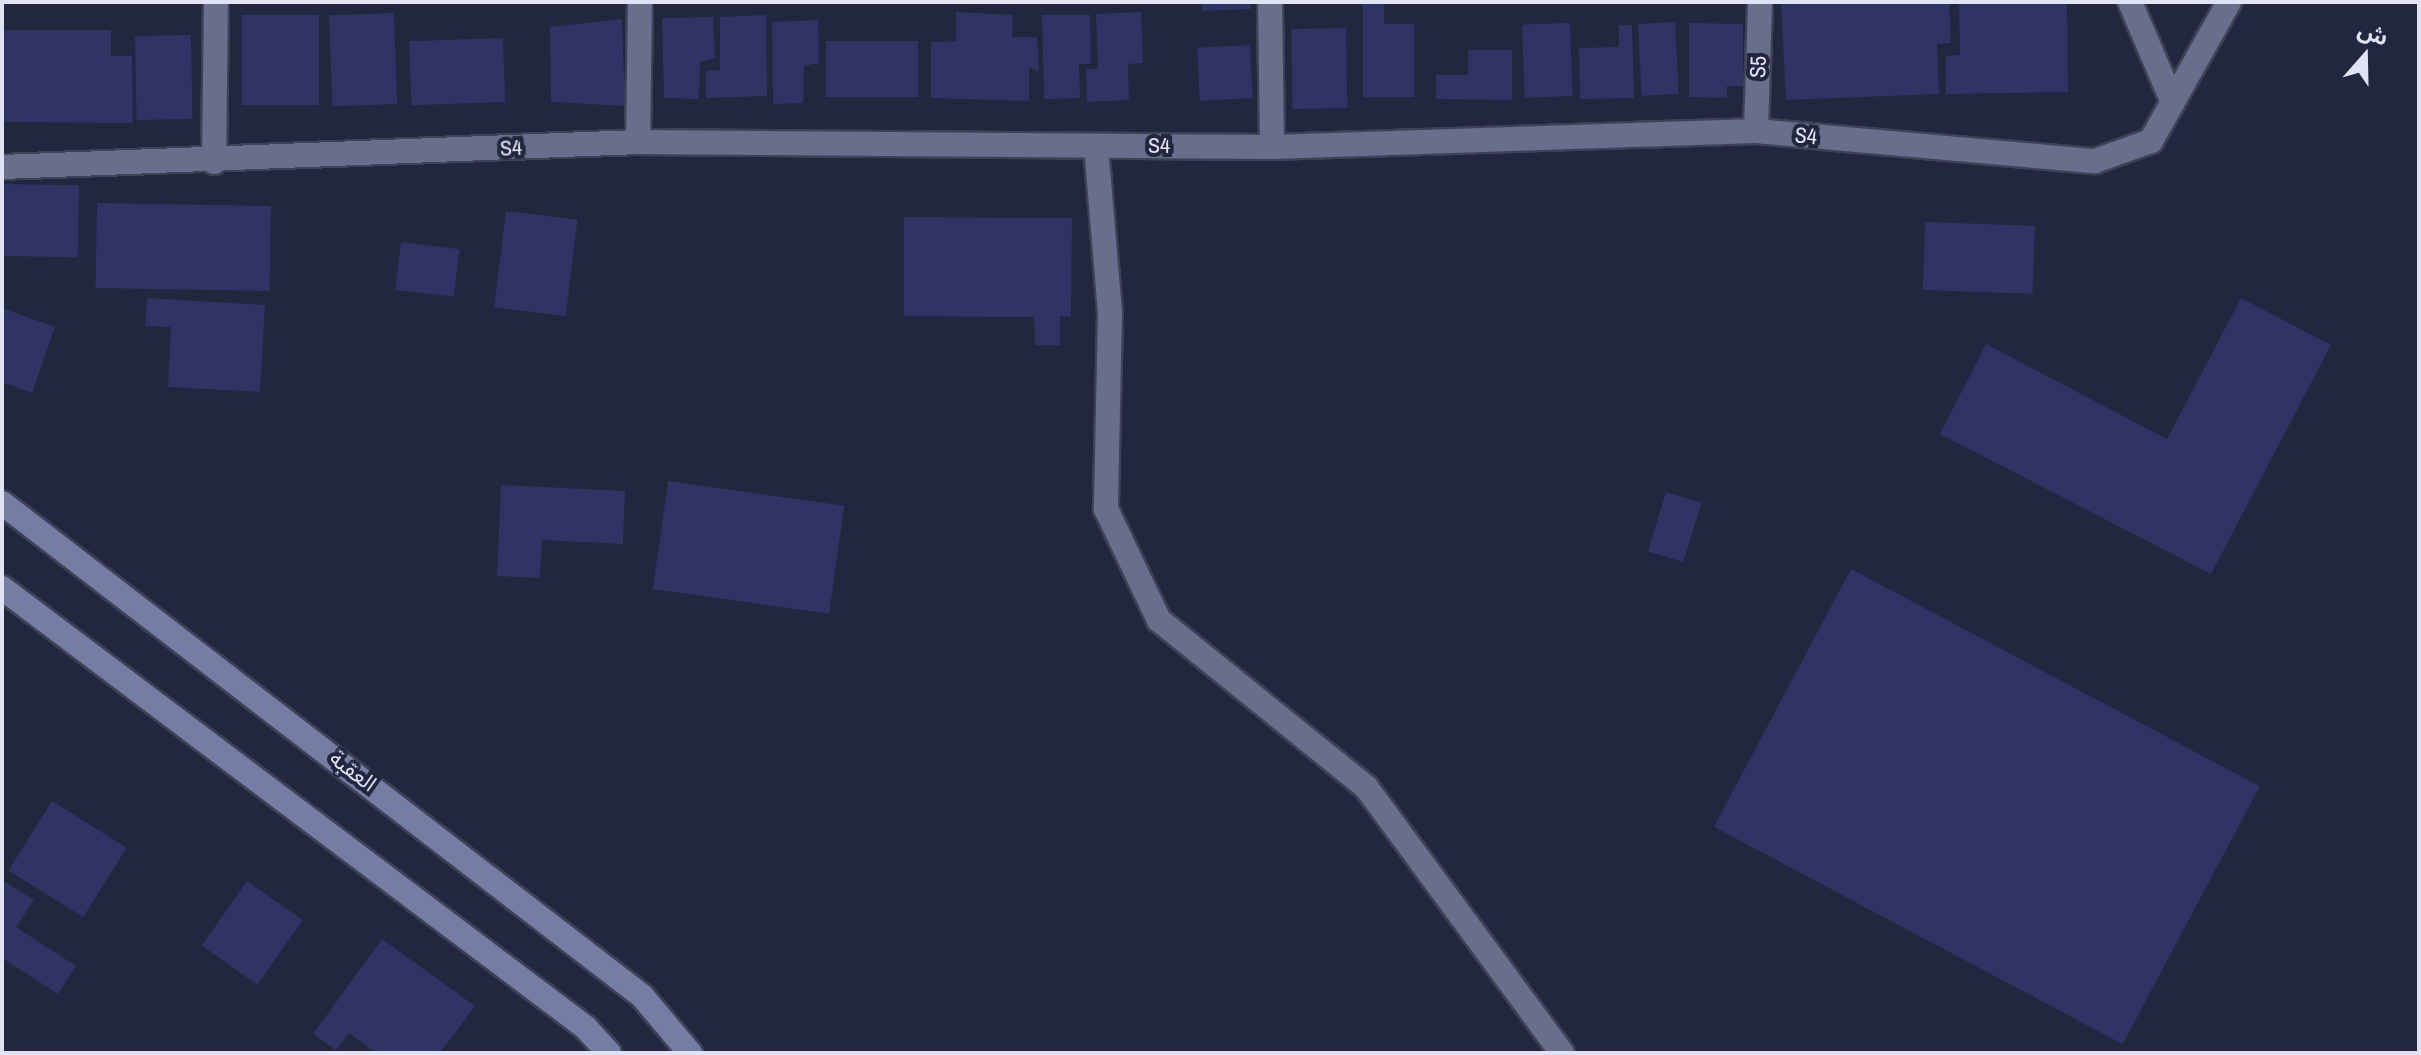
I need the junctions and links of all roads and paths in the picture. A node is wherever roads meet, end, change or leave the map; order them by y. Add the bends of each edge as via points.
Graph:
1 (216, 2) edge
2 (640, 2) edge
3 (1270, 2) edge
4 (1760, 2) edge
5 (2130, 2) edge
6 (2229, 2) edge
7 (2170, 96) junction
8 (1756, 131) junction
9 (638, 142) junction
10 (1096, 146) junction
11 (1272, 147) junction
12 (214, 162) junction
13 (2, 167) edge
14 (2, 503) edge
15 (2, 588) edge
16 (609, 1053) edge
17 (690, 1053) edge
18 (1562, 1053) edge

1 - 12 street
2 - 9 street
3 - 11 street
4 - 8 street, S5
5 - 7 street
6 - 7 street, S4
7 - 8 street, S4 via 2151,141 2095,161
8 - 11 street, S4
9 - 10 street, S4
9 - 12 street, S4
10 - 11 street, S4
10 - 18 street via 1110,312 1106,509 1159,620 1366,787
12 - 13 street, S4
14 - 17 main road, العقبة via 642,996
15 - 16 main road via 585,1027

